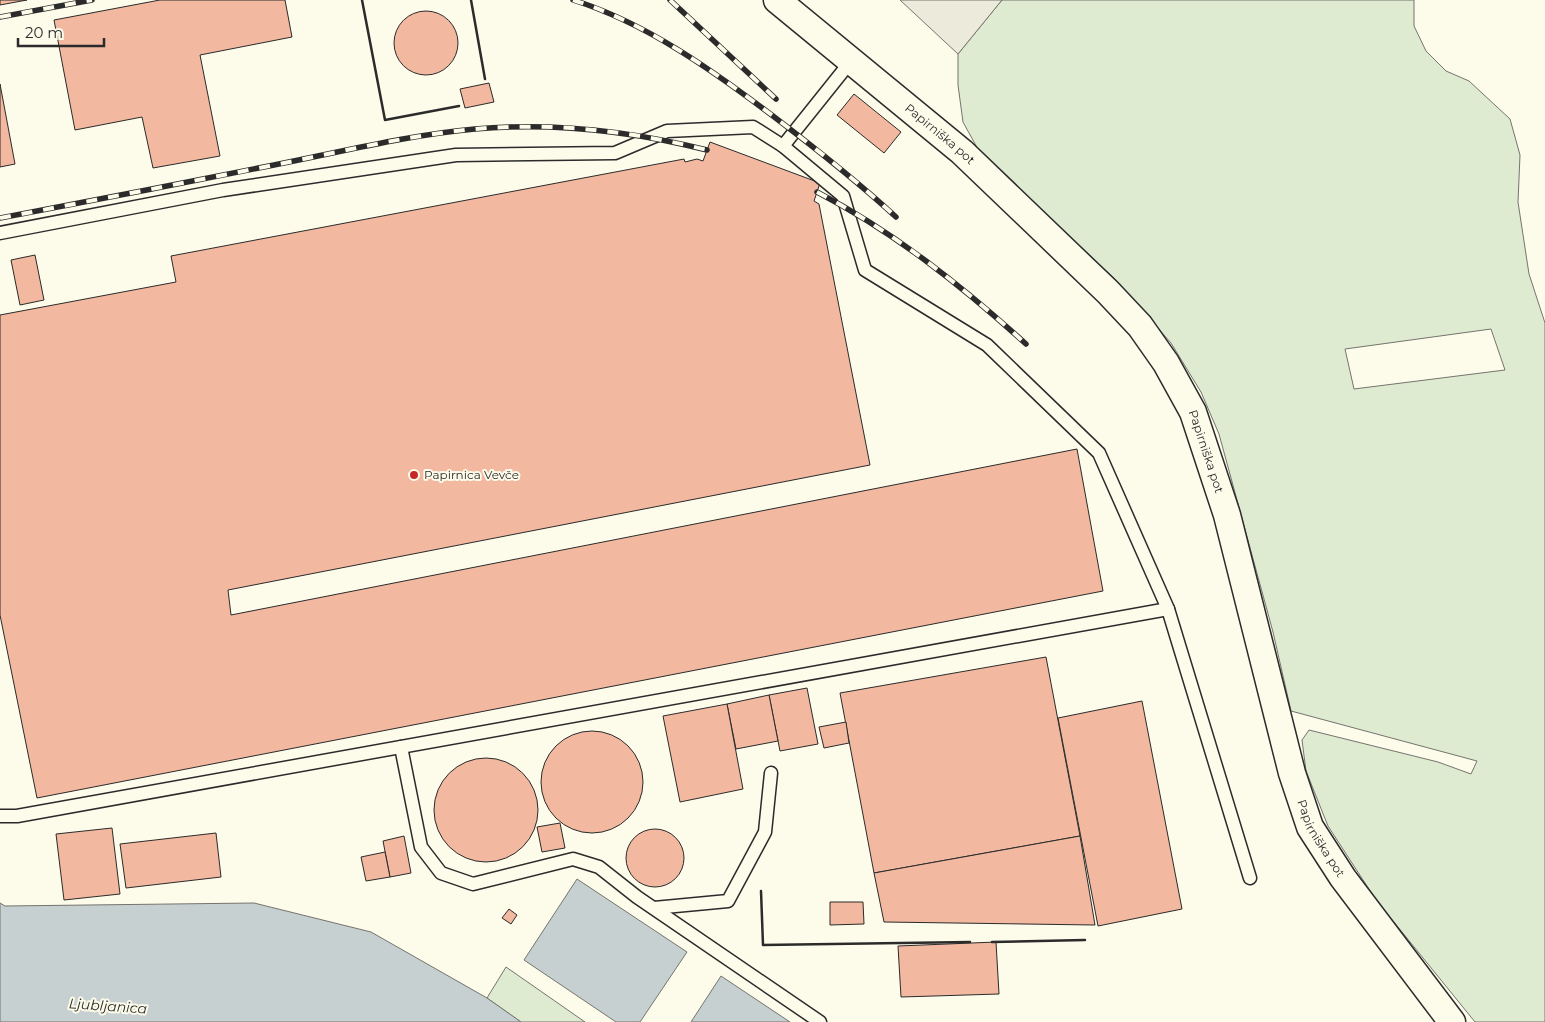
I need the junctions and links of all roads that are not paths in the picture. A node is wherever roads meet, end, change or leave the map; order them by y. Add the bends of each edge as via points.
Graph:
1 (778, 0) edge
2 (851, 60) junction
3 (783, 146) junction
4 (0, 233) edge
5 (1168, 609) junction
6 (401, 747) junction
7 (771, 772) dead end
8 (0, 816) edge
9 (1250, 878) dead end
10 (654, 908) junction
11 (820, 1022) edge
12 (1452, 1022) edge

1 - 2 street, Papirniška pot
2 - 3 lane
2 - 12 street, Papirniška pot via 962,152 1108,292 1140,326 1166,363 1193,412 1226,515 1292,773 1310,827 1343,878
3 - 4 lane via 753,127 666,131 615,153 456,155 223,190
3 - 5 lane via 843,196 865,270 987,345 1099,454
5 - 6 lane
5 - 9 lane
6 - 8 lane via 17,816
6 - 10 lane via 422,847 441,873 473,884 573,860 599,867
7 - 10 lane via 765,832 728,901
10 - 11 lane

